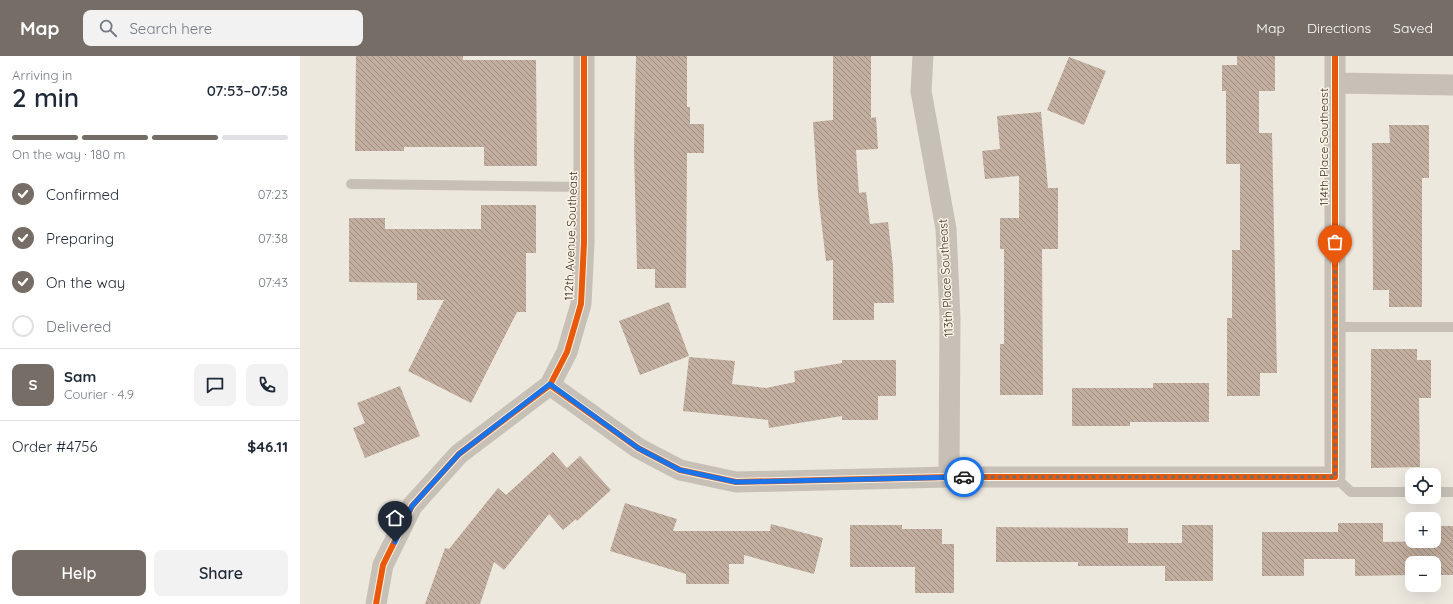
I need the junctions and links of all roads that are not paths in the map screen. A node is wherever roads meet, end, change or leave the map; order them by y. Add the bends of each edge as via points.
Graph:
1 (584, 56) edge
2 (923, 56) edge
3 (1335, 56) edge
4 (1335, 83) junction
5 (1453, 85) edge
6 (351, 184) dead end
7 (584, 187) junction
8 (1335, 327) junction
9 (1453, 327) edge
10 (550, 384) junction
11 (949, 477) junction
12 (1335, 477) junction
13 (1405, 492) edge
14 (1441, 492) edge
15 (1453, 492) edge
16 (376, 604) edge

1 - 7 street, 112th Avenue Southeast
2 - 11 street, 113th Place Southeast via 922,91 946,229 950,318
3 - 4 street, 114th Place Southeast
4 - 5 street
4 - 8 street, 114th Place Southeast
6 - 7 lane
7 - 10 street, 112th Avenue Southeast via 581,304 567,352
8 - 9 lane
8 - 12 street, 114th Place Southeast
10 - 11 street via 638,448 680,470 736,482
10 - 16 street, 112th Avenue Southeast via 459,454 412,506 383,565
11 - 12 street
12 - 13 lane via 1352,492
14 - 15 lane

